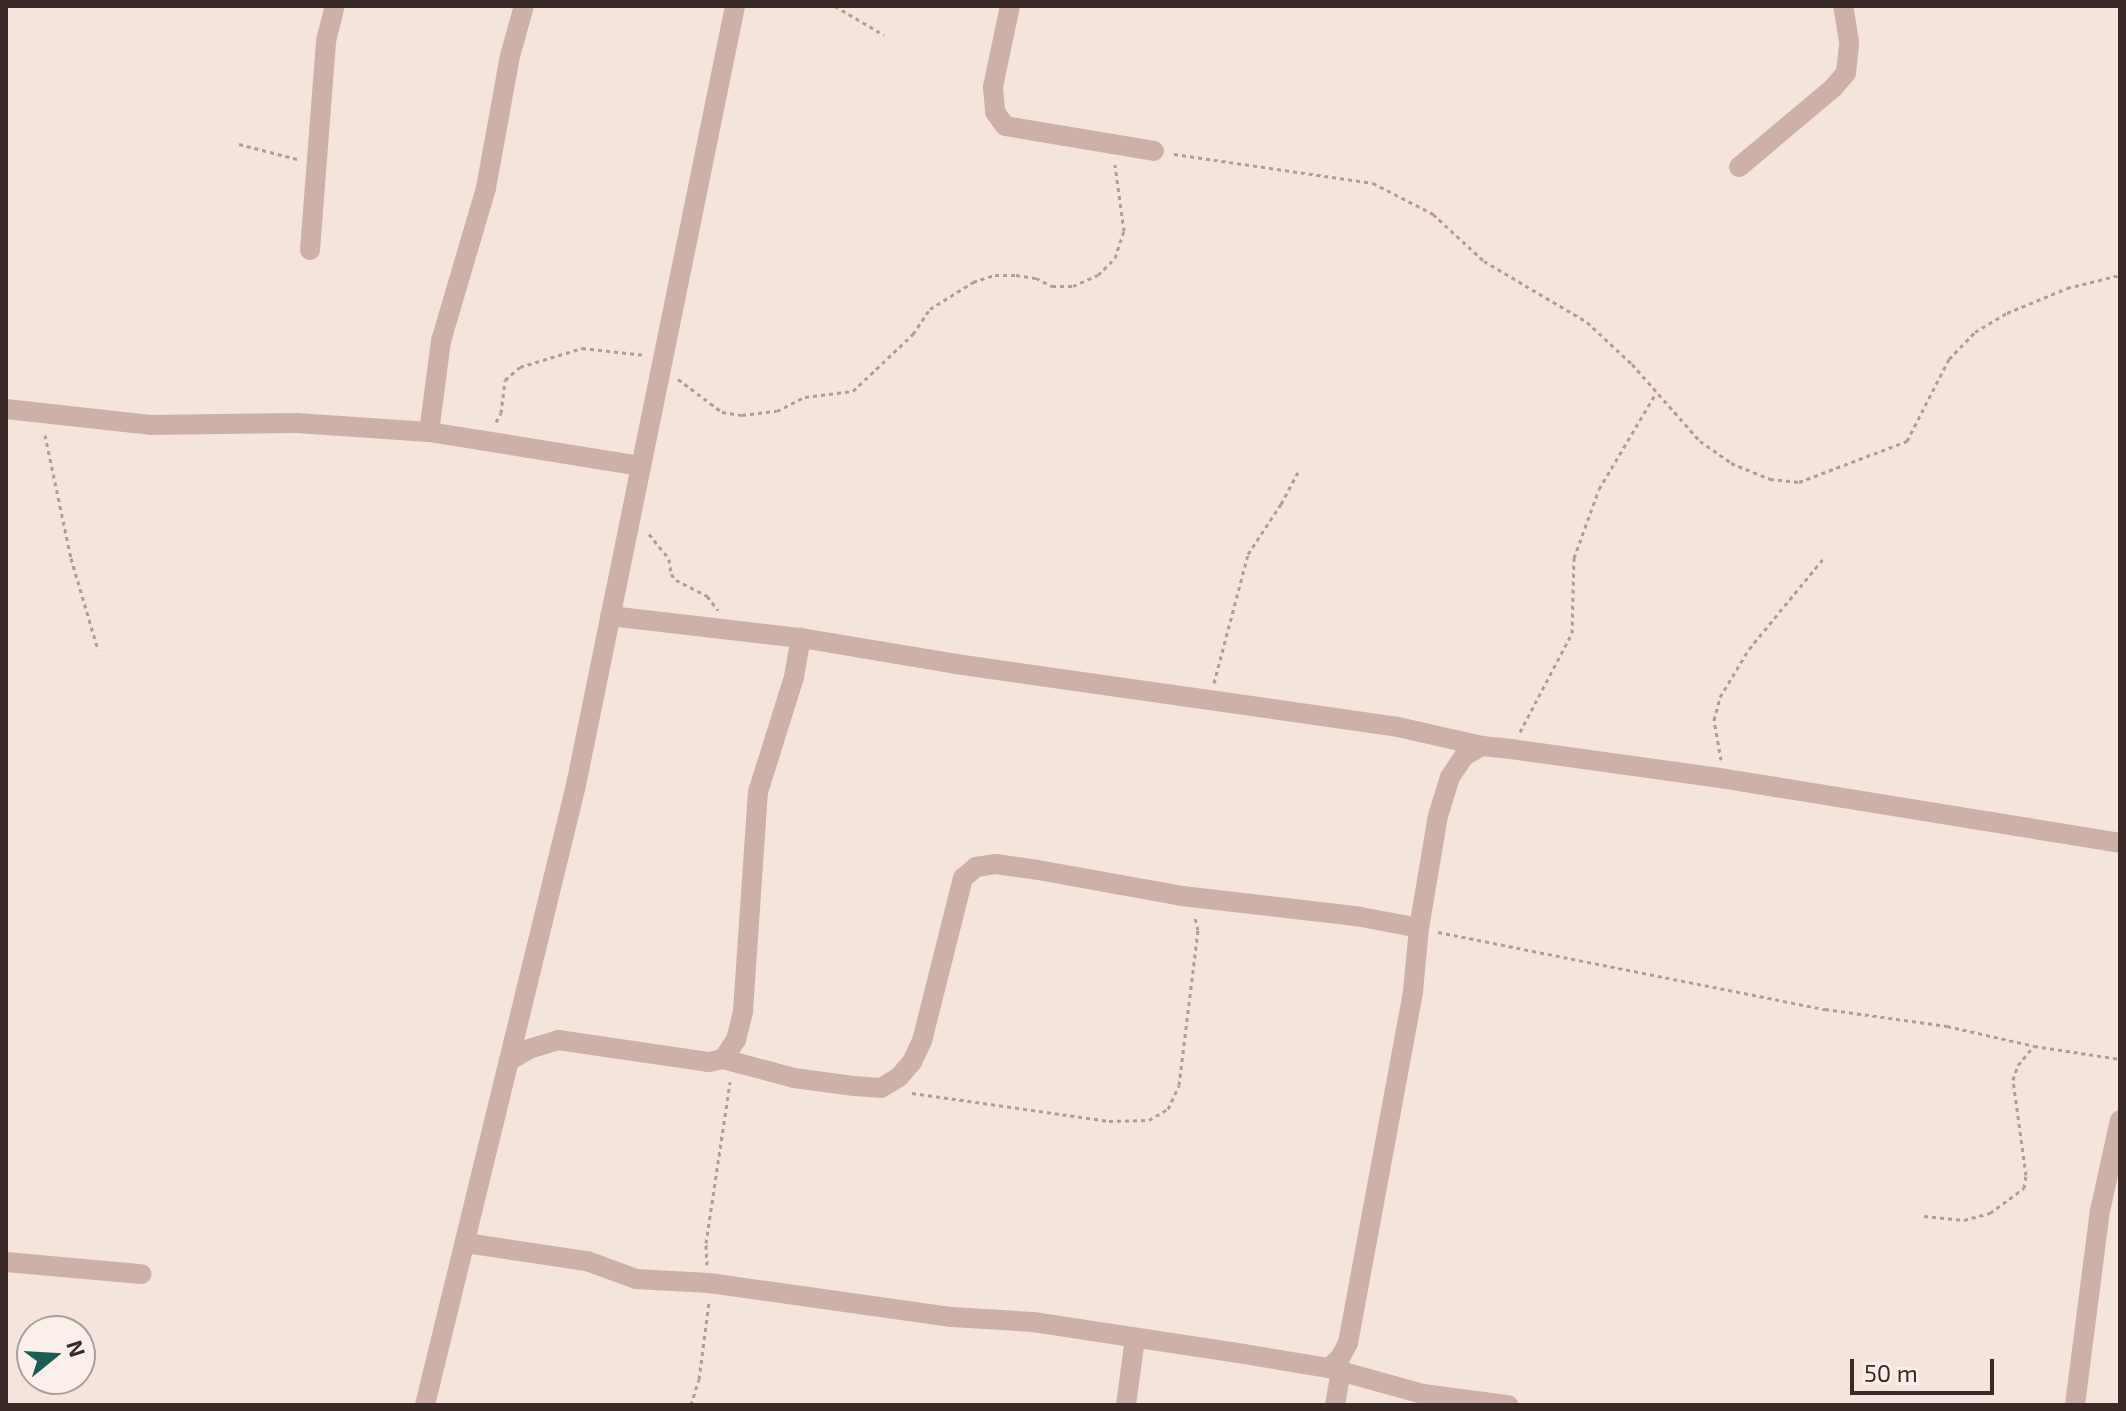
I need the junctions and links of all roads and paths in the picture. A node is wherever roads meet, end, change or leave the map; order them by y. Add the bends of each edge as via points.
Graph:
1 (335, 6) edge
2 (524, 6) edge
3 (735, 6) edge
4 (835, 6) edge
5 (1010, 6) edge
6 (1843, 6) edge
7 (884, 35) dead end
8 (239, 144) dead end
9 (1104, 144) junction
10 (1154, 151) joint
11 (317, 164) junction
12 (1739, 167) dead end
13 (310, 250) dead end
14 (2120, 275) edge
15 (660, 364) junction
16 (1656, 393) junction
17 (6, 409) edge
18 (42, 415) junction
19 (429, 432) junction
20 (486, 441) junction
21 (641, 466) junction
22 (1299, 470) dead end
23 (630, 519) junction
24 (1823, 559) dead end
25 (610, 616) junction
26 (722, 630) junction
27 (801, 638) junction
28 (98, 650) dead end
29 (1209, 701) junction
30 (1482, 746) junction
31 (1511, 749) junction
32 (1726, 779) junction
33 (2120, 843) edge
34 (1182, 896) junction
35 (1419, 928) junction
36 (519, 1012) junction
37 (546, 1042) junction
38 (2034, 1046) junction
39 (2120, 1059) edge
40 (509, 1061) junction
41 (729, 1061) junction
42 (913, 1093) dead end
43 (2120, 1120) edge
44 (1924, 1216) dead end
45 (466, 1243) junction
46 (6, 1262) edge
47 (141, 1274) dead end
48 (717, 1284) junction
49 (1135, 1338) junction
50 (1335, 1369) junction
51 (425, 1405) edge
52 (691, 1405) edge
53 (1126, 1405) edge
54 (1335, 1405) edge
55 (1508, 1405) edge
56 (2075, 1405) edge

1 - 11 street via 326,41
2 - 19 street via 486,188 441,341
3 - 15 street
4 - 7 path
5 - 9 street via 993,87 995,112 1005,126
6 - 12 street via 1849,42 1846,73
8 - 11 path
9 - 10 street
9 - 15 path via 1115,165 1124,231 1115,258 1098,275 1073,286 1016,275 973,282 930,309 913,334 853,391 805,397 777,411 722,412
10 - 16 path via 1373,183 1433,214 1484,261 1587,322
11 - 13 street
14 - 16 path via 2067,288 1975,332 1949,359 1907,441 1799,482 1770,479 1731,463 1700,441
15 - 20 path via 582,348 520,367 505,380 501,413
15 - 21 street
16 - 31 path via 1599,489 1574,558 1572,633
17 - 18 street
18 - 19 street via 150,425 297,423
18 - 28 path via 51,478
19 - 20 street
20 - 21 street
21 - 23 street
22 - 29 path via 1248,554
23 - 25 street
23 - 26 path via 659,542 676,580 718,608
24 - 32 path via 1749,649 1720,697 1714,720
25 - 26 street
25 - 36 street via 576,785
26 - 27 street
27 - 29 street
27 - 41 street via 758,792 743,1011
29 - 30 street via 1398,727
30 - 31 street
30 - 35 street via 1464,756 1450,777
31 - 32 street
32 - 33 street
34 - 35 street
34 - 41 street via 1038,870 976,867 963,878 922,1041 899,1077 881,1088 854,1086
34 - 42 path via 1198,930 1179,1085 1168,1109 1149,1120 1109,1121
35 - 38 path
35 - 50 street via 1413,991 1348,1343
36 - 37 street
36 - 40 street
37 - 40 street
37 - 41 street
38 - 39 path
38 - 44 path via 2013,1080 2024,1188 1990,1213 1964,1220
40 - 45 street
41 - 48 path via 706,1243 706,1261
43 - 56 street via 2100,1211
45 - 48 street via 587,1261 636,1279
45 - 51 street
46 - 47 street
48 - 49 street
48 - 52 path
49 - 50 street
49 - 53 street
50 - 54 street
50 - 55 street via 1423,1394

